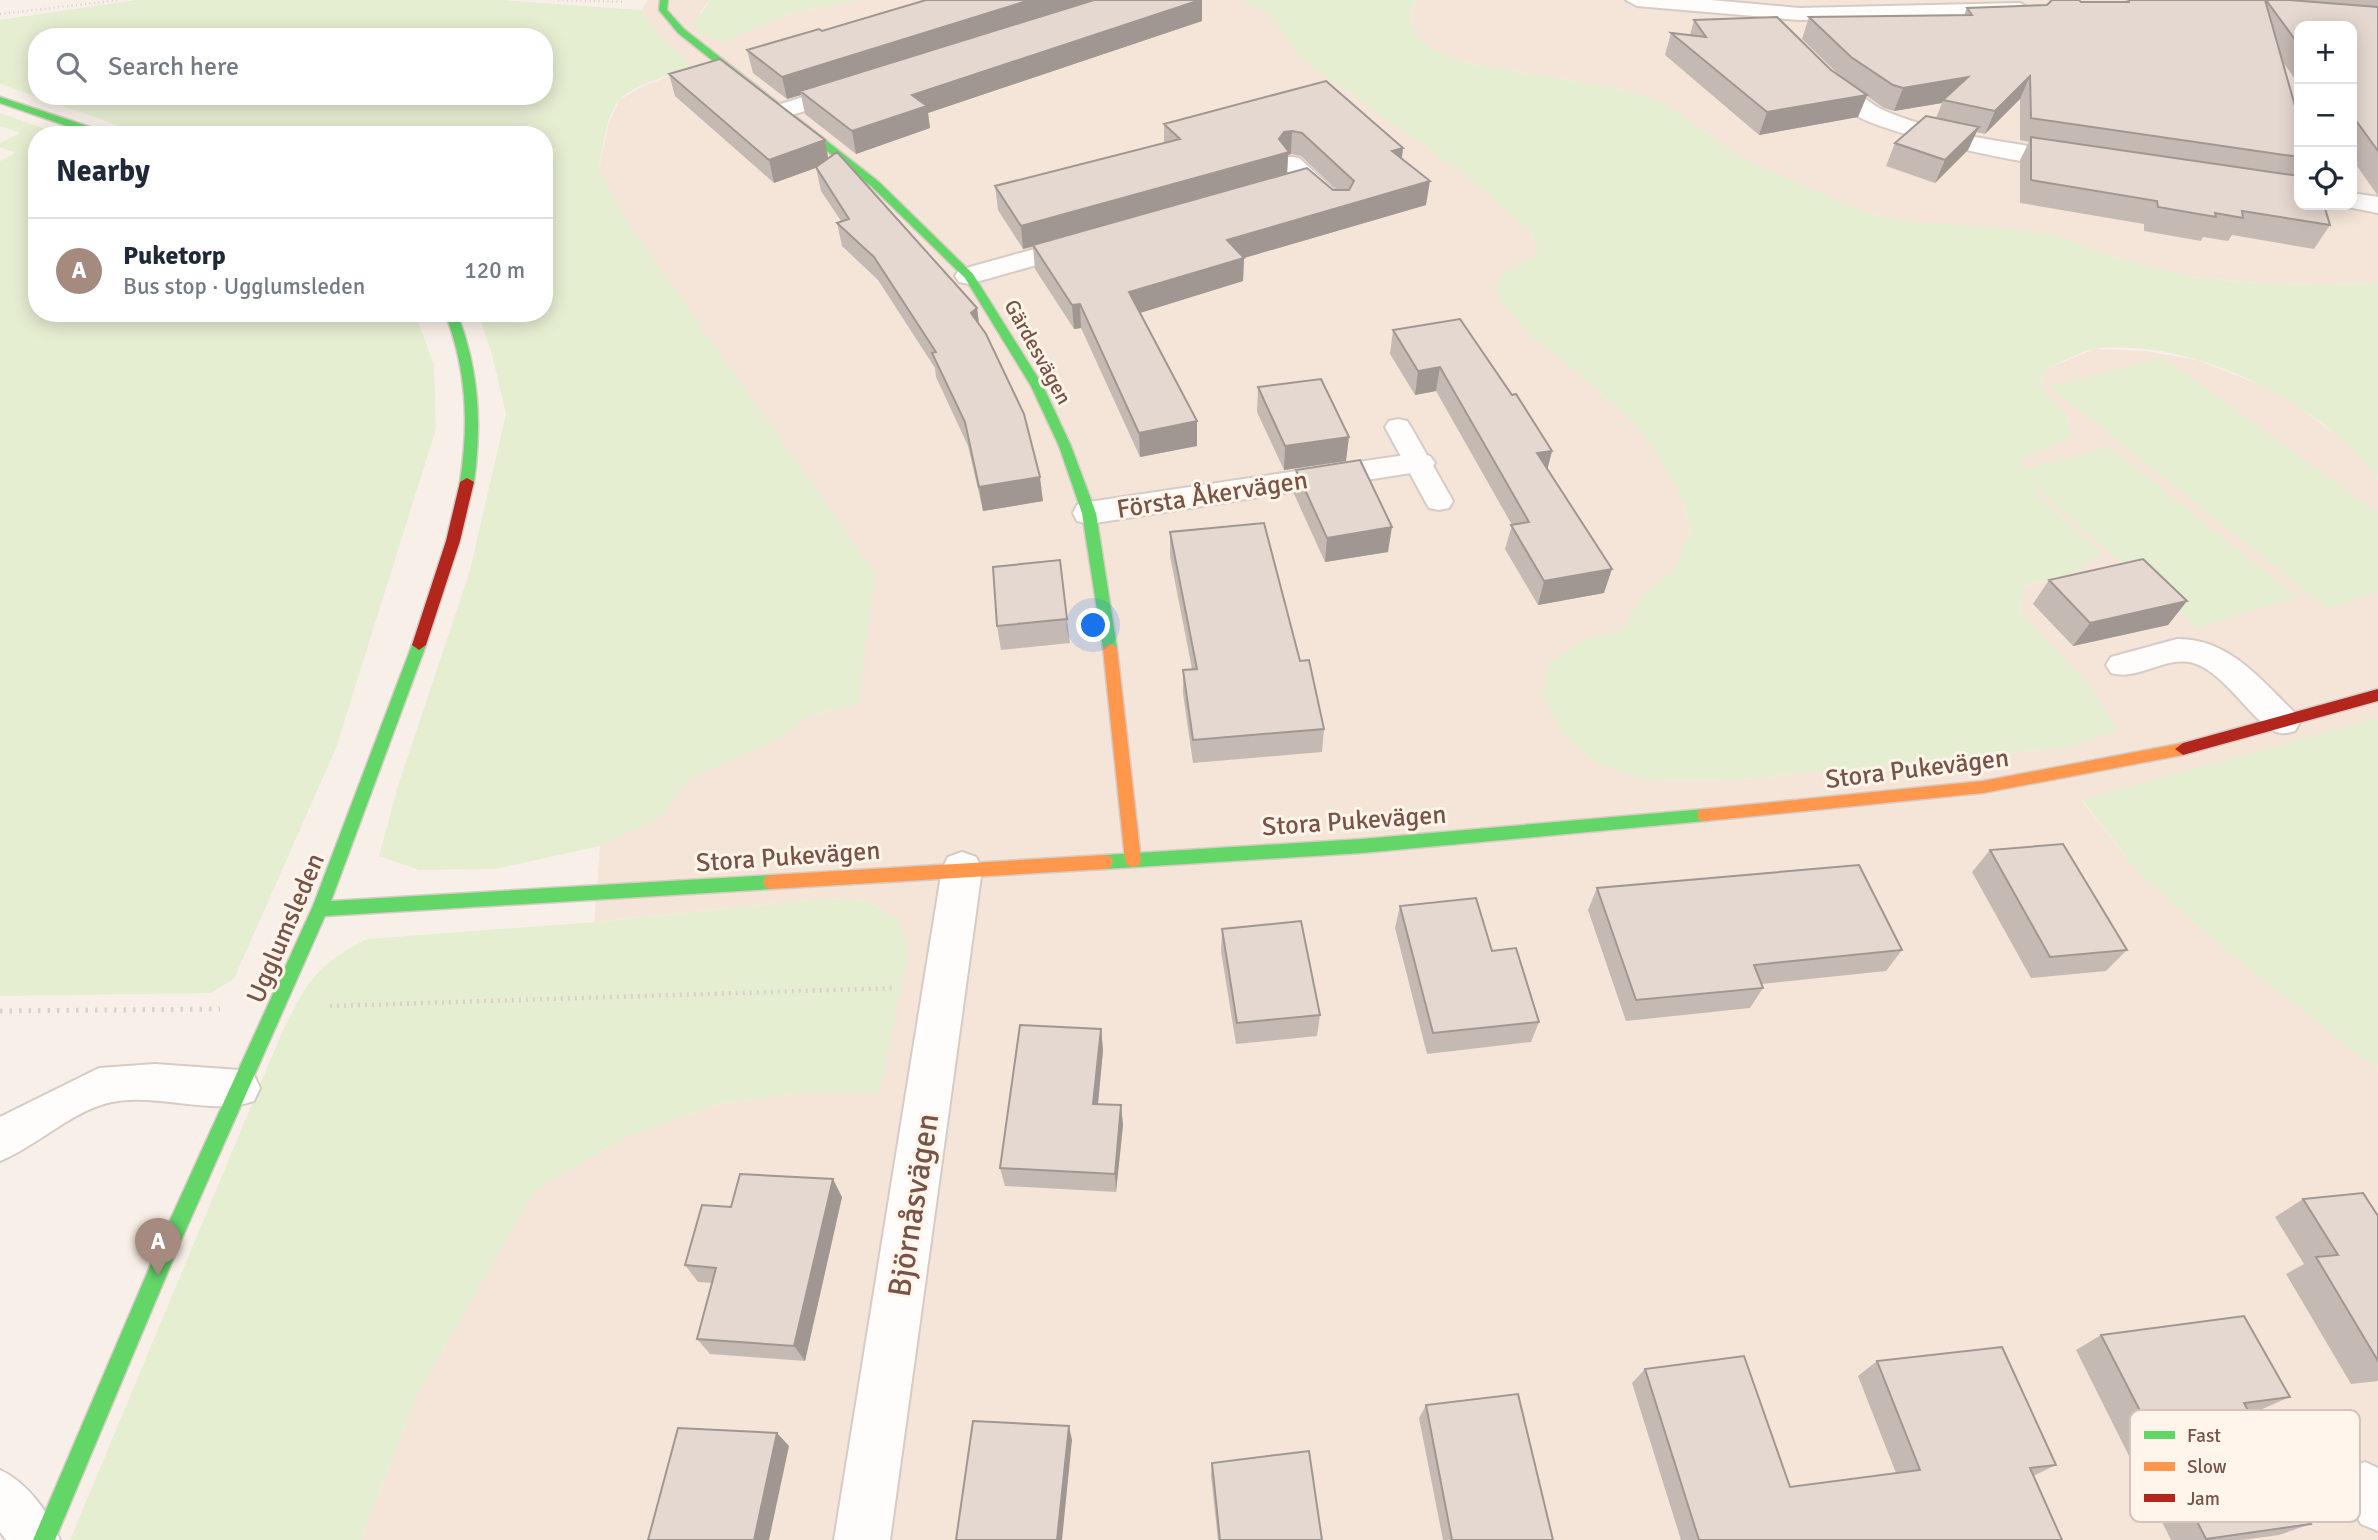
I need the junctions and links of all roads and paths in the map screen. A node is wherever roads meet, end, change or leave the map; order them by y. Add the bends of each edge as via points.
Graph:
1 (120, 0) edge
2 (558, 0) edge
3 (1637, 0) edge
4 (663, 1) edge
5 (2035, 9) edge
6 (1760, 13) junction
7 (0, 14) edge
8 (1787, 40) edge
9 (1805, 59) edge
10 (878, 81) edge
11 (0, 100) edge
12 (785, 110) junction
13 (77, 126) edge
14 (2099, 163) edge
15 (1294, 177) edge
16 (2357, 202) edge
17 (2378, 205) edge
18 (1339, 206) edge
19 (1113, 235) edge
20 (969, 276) junction
21 (454, 322) edge
22 (1398, 426) dead end
23 (1419, 463) junction
24 (1439, 501) dead end
25 (1089, 513) junction
26 (2122, 665) dead end
27 (2378, 695) edge
28 (2284, 722) junction
29 (1133, 860) junction
30 (962, 869) junction
31 (322, 909) junction
32 (947, 986) junction
33 (278, 1008) junction
34 (0, 1012) edge
35 (240, 1088) junction
36 (0, 1142) edge
37 (0, 1494) edge
38 (36, 1540) edge
39 (44, 1540) edge
40 (862, 1540) edge

1 - 7 path
2 - 4 path
3 - 6 street
4 - 12 street, Gärdesvägen via 669,20 681,31
5 - 6 street
6 - 8 street
9 - 14 street via 1853,104 1875,115 2006,148
10 - 12 street
11 - 13 street
12 - 20 street, Gärdesvägen via 875,184
15 - 18 lane
16 - 17 street
19 - 20 street
20 - 25 street, Gärdesvägen via 1037,386
21 - 31 street, Ugglumsleden via 475,376 474,429 459,521 386,742
22 - 23 lane
23 - 24 lane
23 - 25 street, Första Åkervägen
25 - 29 street, Gärdesvägen via 1109,639
26 - 28 lane via 2174,651 2206,655
27 - 28 street, Stora Pukevägen
28 - 29 street, Stora Pukevägen via 2178,750 1970,788 1362,846
29 - 30 street, Stora Pukevägen
30 - 31 street, Stora Pukevägen
30 - 32 street, Björnåsvägen
31 - 33 street, Ugglumsleden
32 - 33 path
32 - 40 street, Björnåsvägen
33 - 34 path
33 - 35 street, Ugglumsleden
35 - 36 lane via 155,1082 99,1086 30,1121
35 - 39 street, Ugglumsleden
37 - 38 lane

